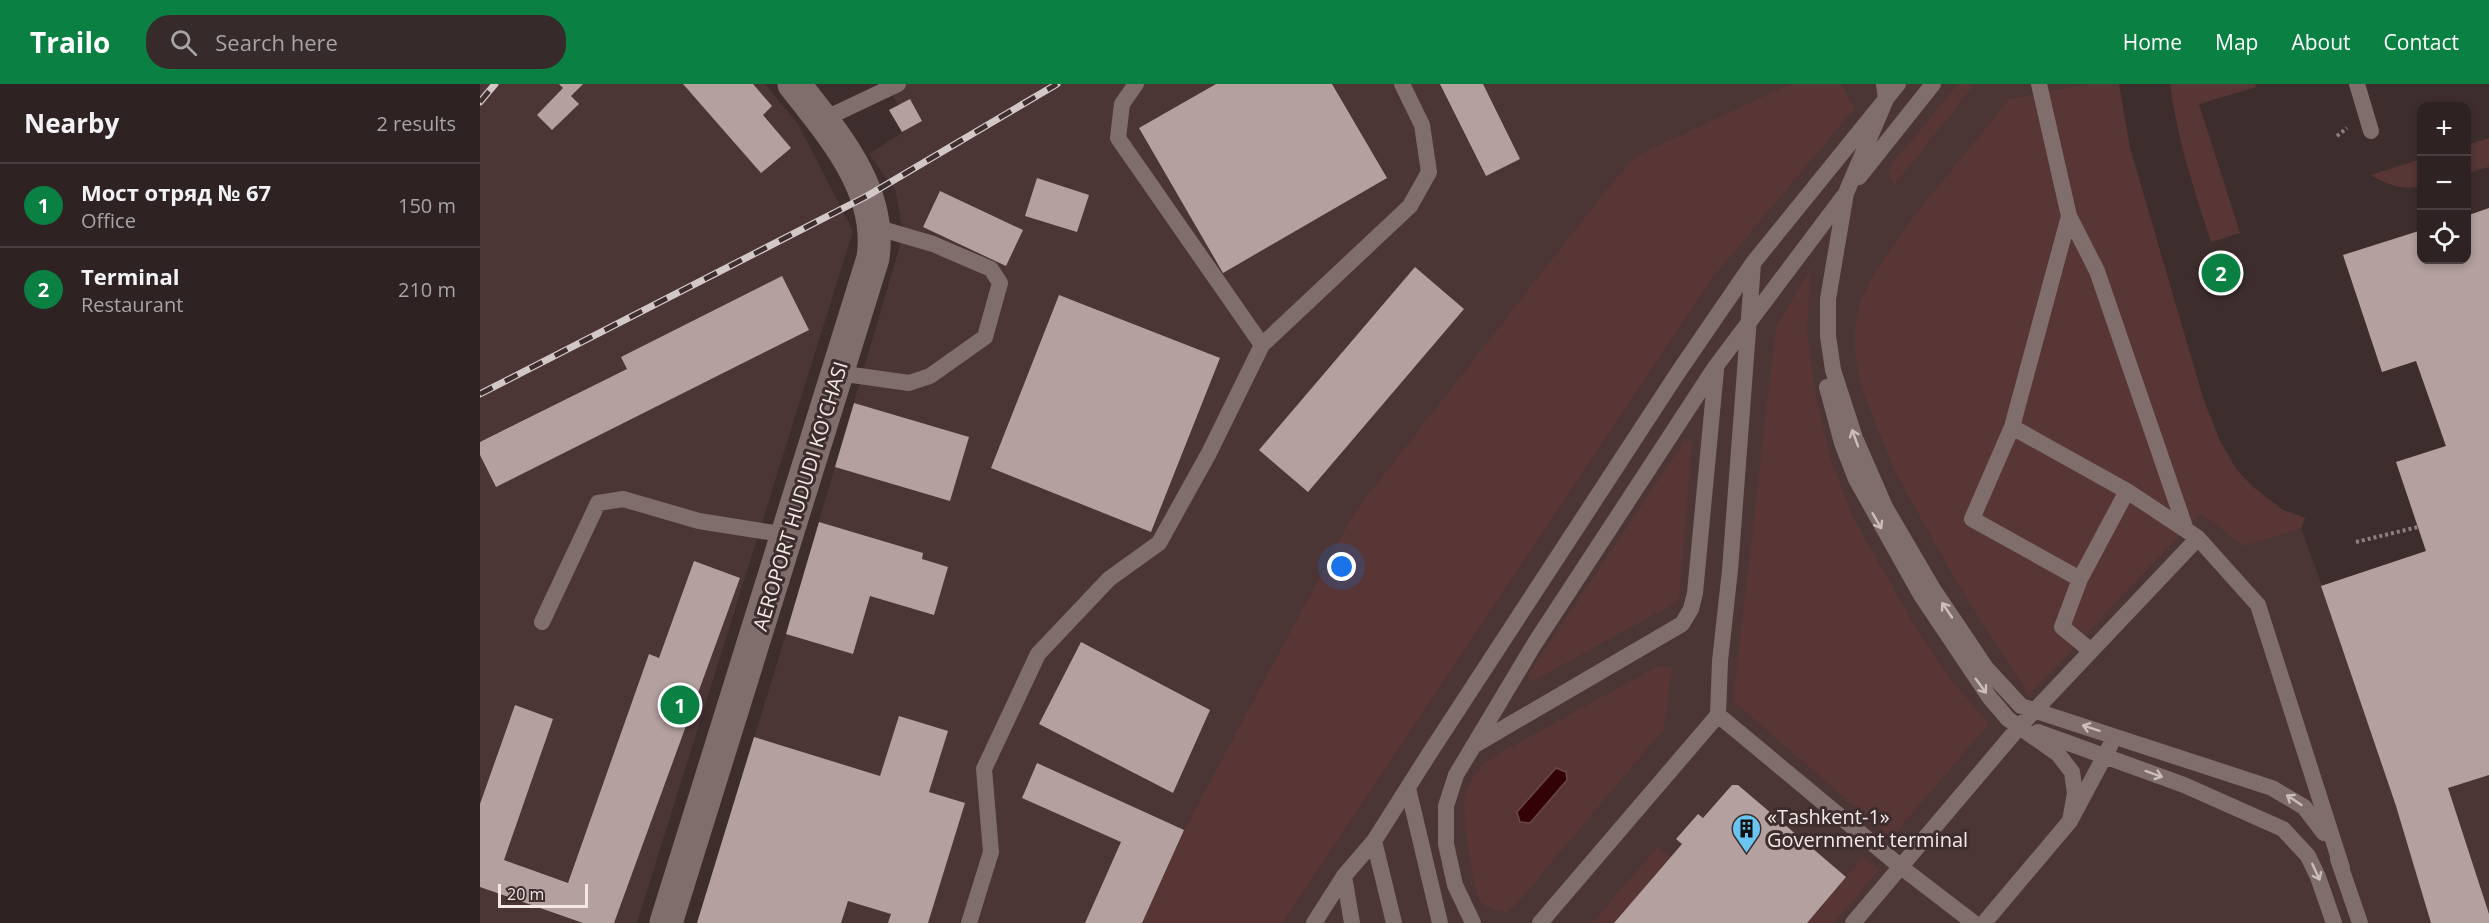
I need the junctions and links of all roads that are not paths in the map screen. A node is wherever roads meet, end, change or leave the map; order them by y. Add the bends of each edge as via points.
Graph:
1 (794, 84) edge
2 (897, 84) edge
3 (1136, 84) edge
4 (1402, 84) edge
5 (1873, 84) edge
6 (1898, 84) edge
7 (1933, 84) edge
8 (2039, 84) edge
9 (2357, 84) edge
10 (1882, 98) edge
11 (822, 120) junction
12 (2371, 131) dead end
13 (1846, 193) junction
14 (1833, 211) junction
15 (2069, 216) junction
16 (875, 227) junction
17 (1753, 263) junction
18 (1749, 320) junction
19 (1262, 345) junction
20 (1716, 366) junction
21 (838, 373) junction
22 (2012, 427) junction
23 (2127, 491) junction
24 (2185, 527) junction
25 (787, 535) junction
26 (2198, 538) junction
27 (2080, 579) junction
28 (542, 622) dead end
29 (2090, 651) junction
30 (2035, 710) junction
31 (1718, 715) junction
32 (2020, 726) junction
33 (2116, 736) junction
34 (1473, 746) junction
35 (2105, 756) junction
36 (1408, 788) junction
37 (2070, 821) junction
38 (1374, 841) junction
39 (1901, 867) junction
40 (2342, 868) junction
41 (1344, 876) junction
42 (666, 923) edge
43 (969, 923) edge
44 (1314, 923) edge
45 (1352, 923) edge
46 (1394, 923) edge
47 (1440, 923) edge
48 (1473, 923) edge
49 (1540, 923) edge
50 (1852, 923) edge
51 (1974, 923) edge
52 (1984, 923) edge
53 (2334, 923) edge
54 (2360, 923) edge

1 - 11 street, AEROPORT HUDUDI KO'CHASI
2 - 11 lane
3 - 19 lane via 1122,104 1118,138
4 - 19 lane via 1422,125 1429,172 1410,206
5 - 10 lane
6 - 10 lane
7 - 13 lane
8 - 15 lane
9 - 12 lane
10 - 13 lane
10 - 14 lane
10 - 17 lane
11 - 16 street, AEROPORT HUDUDI KO'CHASI via 859,177
13 - 14 lane
30 -> 13 lane via 2021,705 1991,674 1933,590 1885,507 1855,438 1833,370 1828,336 1828,299
14 - 18 lane
14 -> 32 lane via 1819,296 1819,333 1825,377 1842,443 1872,513 1921,595 1990,698 2008,719
15 - 22 lane
15 - 24 lane via 2097,272
16 - 21 street, AEROPORT HUDUDI KO'CHASI via 871,268
16 - 21 lane via 933,244 991,269 1000,283 985,337 930,376 909,383
17 - 18 lane
17 - 36 lane
18 - 20 lane
18 - 31 lane
19 - 43 lane via 1160,543 1109,579 1038,654 984,770 991,852
20 - 34 lane via 1547,624
20 - 34 lane via 1695,593 1682,624
21 - 25 street, AEROPORT HUDUDI KO'CHASI
22 - 23 lane
22 - 27 lane via 1972,519
23 - 24 lane
23 - 27 lane
24 - 26 lane
25 - 28 lane via 699,521 623,499 598,504
25 - 42 street, AEROPORT HUDUDI KO'CHASI
26 - 29 lane
26 - 40 lane via 2258,605
27 - 29 lane via 2062,627
29 - 30 lane
30 - 32 lane
33 -> 30 lane
31 - 39 lane
31 - 49 lane
32 - 35 lane
32 - 37 lane via 2058,754 2072,772 2075,793
32 - 39 lane
33 - 35 lane
40 -> 33 lane via 2318,822 2289,796 2229,772
34 - 48 lane via 1456,775 1446,806 1446,844 1455,885
35 - 37 lane
35 -> 53 lane via 2184,784 2283,829 2308,856
36 - 38 lane
36 - 47 lane
37 - 52 lane
38 - 41 lane
38 - 46 lane
39 - 50 lane
39 - 51 lane
40 - 54 lane
41 - 44 lane
41 - 45 lane

